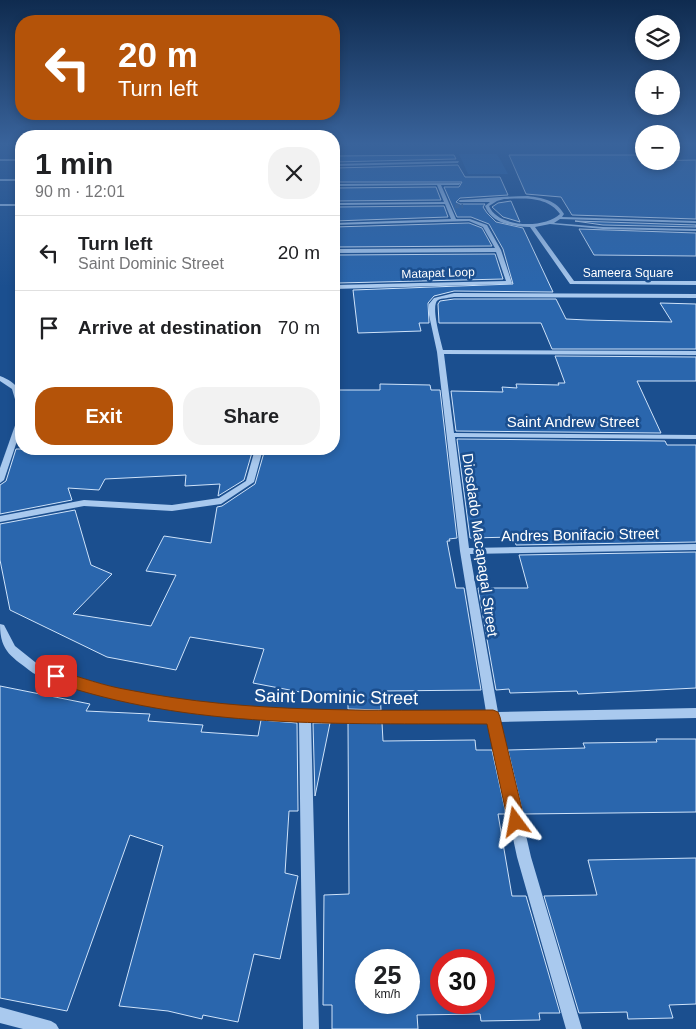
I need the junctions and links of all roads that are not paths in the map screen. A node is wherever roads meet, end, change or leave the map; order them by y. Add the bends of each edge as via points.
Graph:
1 (442, 191) edge
2 (495, 200) junction
3 (460, 201) tunnel mouth
4 (446, 203) junction
5 (340, 204) edge
6 (454, 204) tunnel mouth
7 (0, 205) edge
8 (15, 205) edge
9 (463, 206) tunnel mouth
10 (487, 206) junction
11 (560, 218) junction
12 (454, 220) junction
13 (680, 222) junction
14 (696, 222) edge
15 (340, 224) edge
16 (549, 224) junction
17 (531, 225) junction
18 (687, 230) junction
19 (696, 230) edge
20 (498, 250) junction
21 (340, 251) edge
22 (696, 283) edge
23 (340, 287) edge
24 (696, 296) edge
25 (440, 352) junction
26 (696, 353) edge
27 (0, 378) edge
28 (15, 388) edge
29 (450, 435) junction
30 (15, 436) edge
31 (696, 437) edge
32 (257, 455) edge
33 (0, 480) edge
34 (0, 519) edge
35 (696, 546) edge
36 (465, 551) junction
37 (0, 628) edge
38 (696, 713) edge
39 (305, 716) junction
40 (493, 717) junction
41 (0, 1015) edge
42 (51, 1029) edge
43 (310, 1029) edge
44 (574, 1029) edge

1 - 4 street
2 - 3 street
2 - 10 street
2 - 11 street via 526,198 547,202 560,210
4 - 5 street
4 - 6 street
4 - 12 street
7 - 8 street
9 - 10 street
10 - 17 street via 490,215 498,219
11 - 13 street
11 - 16 street
12 - 15 street, Matapat Loop
12 - 20 street, Matapat Loop via 470,220 485,226
13 - 14 street
13 - 18 street
16 - 17 street
16 - 18 street
17 - 22 street, Sameera Square via 572,283
18 - 19 street
20 - 21 street, Matapat Loop
20 - 23 street, Matapat Loop via 509,283
24 - 25 street, Diosdado Macapagal Street via 445,296 432,304
25 - 26 street
25 - 29 street, Diosdado Macapagal Street
27 - 28 street
29 - 31 street, Saint Andrew Street
29 - 36 street, Diosdado Macapagal Street
30 - 33 street
32 - 34 street via 250,482 221,501 172,508 84,503
35 - 36 street, Andres Bonifacio Street
36 - 40 street, Diosdado Macapagal Street
37 - 39 street, Saint Dominic Street via 11,649 37,670 74,682 128,697 227,711
38 - 40 street, Saint Dominic Street
39 - 40 street, Saint Dominic Street
39 - 43 street
40 - 44 street, Diosdado Macapagal Street via 524,857
41 - 42 street

